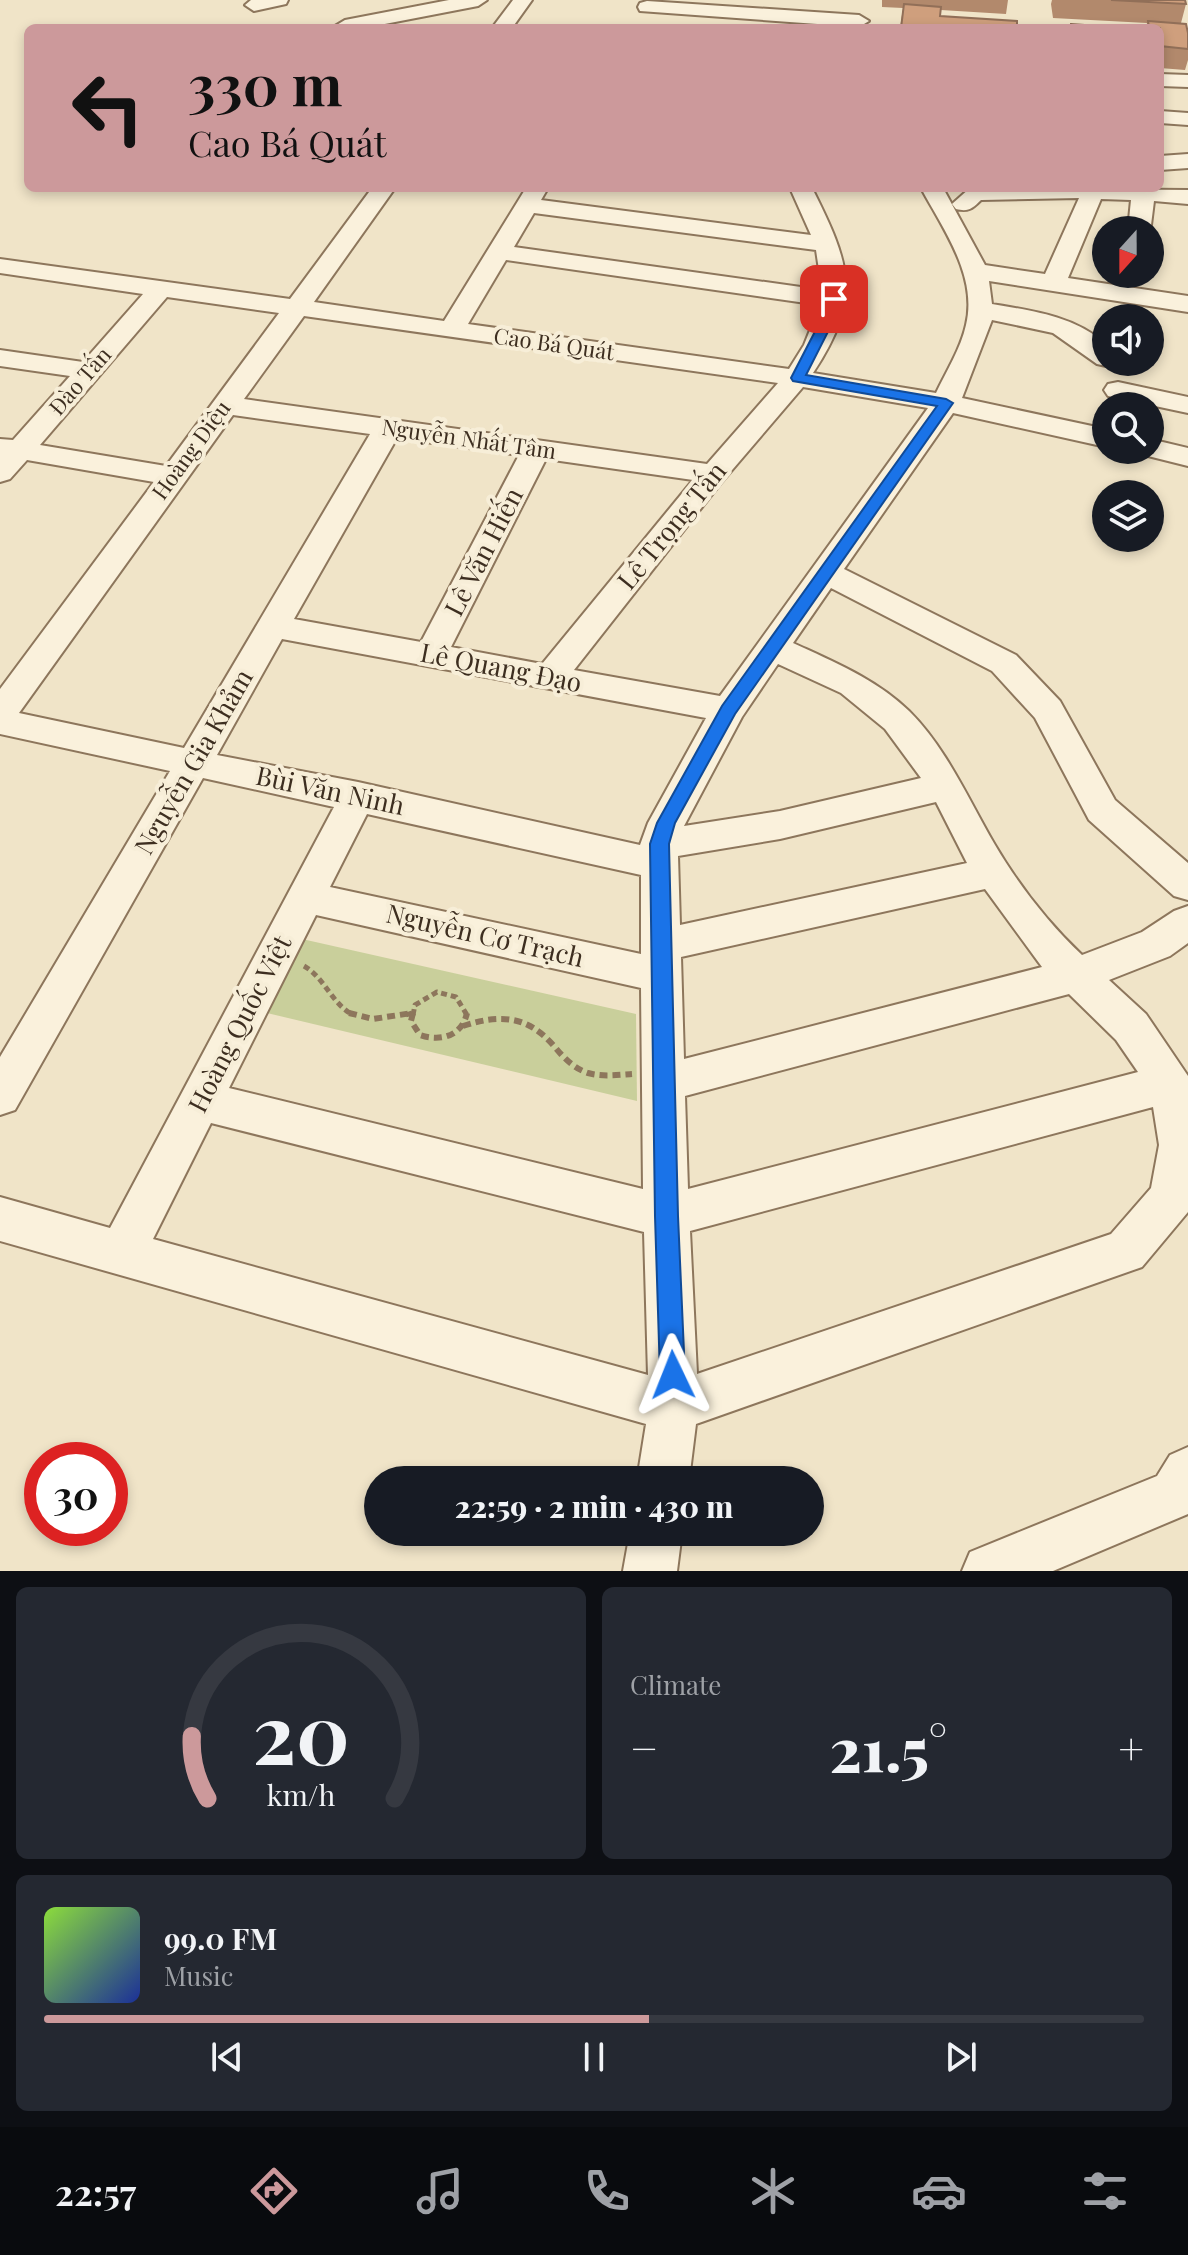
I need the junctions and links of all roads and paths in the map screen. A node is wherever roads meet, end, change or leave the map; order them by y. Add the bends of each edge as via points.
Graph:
1 (279, 0) edge
2 (359, 0) edge
3 (523, 0) edge
4 (859, 0) edge
5 (473, 1) edge
6 (649, 3) edge
7 (254, 5) dead end
8 (384, 18) junction
9 (755, 21) edge
10 (355, 24) edge
11 (505, 24) edge
12 (636, 24) edge
13 (859, 24) edge
14 (1164, 80) edge
15 (1188, 81) edge
16 (1164, 117) edge
17 (1188, 119) edge
18 (1188, 161) edge
19 (1164, 163) edge
20 (381, 192) edge
21 (803, 192) edge
22 (934, 192) edge
23 (997, 192) edge
24 (1092, 192) edge
25 (1130, 192) edge
26 (1143, 193) junction
27 (532, 196) edge
28 (1188, 197) edge
29 (964, 204) dead end
30 (1141, 216) edge
31 (827, 244) junction
32 (499, 252) junction
33 (0, 266) edge
34 (974, 271) junction
35 (1054, 282) junction
36 (1086, 288) junction
37 (1092, 288) edge
38 (1144, 288) edge
39 (161, 289) junction
40 (834, 299) junction
41 (1188, 304) edge
42 (295, 307) junction
43 (980, 310) junction
44 (452, 329) junction
45 (1069, 329) junction
46 (1092, 344) edge
47 (0, 358) edge
48 (89, 371) junction
49 (797, 378) junction
50 (946, 403) junction
51 (1164, 403) edge
52 (224, 405) junction
53 (1188, 405) edge
54 (388, 428) junction
55 (1092, 431) edge
56 (537, 449) junction
57 (1164, 451) edge
58 (1188, 457) edge
59 (5, 460) edge
60 (714, 474) junction
61 (167, 484) junction
62 (827, 573) junction
63 (273, 626) junction
64 (774, 648) junction
65 (431, 655) junction
66 (550, 677) junction
67 (728, 710) junction
68 (0, 714) edge
69 (0, 721) edge
70 (194, 762) junction
71 (946, 786) junction
72 (358, 796) junction
73 (660, 854) junction
74 (994, 872) junction
75 (1188, 885) edge
76 (306, 897) junction
77 (1188, 922) edge
78 (663, 960) junction
79 (268, 970) junction
80 (1076, 975) junction
81 (412, 1013) junction
82 (463, 1026) junction
83 (664, 1076) junction
84 (1170, 1083) junction
85 (0, 1096) edge
86 (201, 1101) junction
87 (666, 1216) junction
88 (0, 1219) edge
89 (122, 1252) junction
90 (674, 1407) junction
91 (665, 1466) edge
92 (1188, 1473) edge
93 (654, 1546) edge
94 (650, 1571) edge
95 (989, 1571) edge

1 - 7 street
2 - 8 street
3 - 11 street
4 - 13 street
5 - 8 street
6 - 9 street
6 - 12 street
8 - 10 street
9 - 13 street
14 - 15 street
16 - 17 street
18 - 19 street
20 - 42 street, Hoàng Diệu
21 - 31 street
22 - 34 street
23 - 29 street via 974,194
24 - 35 street
25 - 26 street
26 - 28 street
26 - 30 street
27 - 31 street
27 - 32 street
31 - 40 street
32 - 40 street
32 - 44 street
33 - 39 street, Cao Bá Quát
34 - 35 street
34 - 43 street
35 - 36 street
36 - 37 street
36 - 45 street
38 - 41 street
39 - 42 street, Cao Bá Quát
39 - 48 street, Đào Tấn
40 - 49 street, Lê Trọng Tấn
42 - 44 street, Cao Bá Quát
42 - 52 street, Hoàng Diệu
43 - 45 street
43 - 50 street via 979,325
44 - 49 street, Cao Bá Quát
45 - 46 street
47 - 48 street
48 - 59 street, Đào Tấn
49 - 50 street, Cao Bá Quát
49 - 60 street, Lê Trọng Tấn
50 - 55 street, Cao Bá Quát
50 - 62 street
51 - 53 street
52 - 54 street, Nguyễn Nhất Tâm
52 - 61 street, Hoàng Diệu
54 - 56 street, Nguyễn Nhất Tâm
54 - 63 street, Nguyễn Gia Khảm
56 - 60 street, Nguyễn Nhất Tâm
56 - 65 street, Lê Văn Hiến
57 - 58 street
59 - 61 street
60 - 66 street, Lê Trọng Tấn
61 - 68 street, Hoàng Diệu
62 - 64 street
62 - 75 street via 1004,663 1048,710 1102,810
63 - 65 street, Lê Quang Đạo
63 - 70 street, Nguyễn Gia Khảm
64 - 67 street
64 - 71 street via 853,685 897,720
65 - 66 street, Lê Quang Đạo
66 - 67 street, Lê Quang Đạo
67 - 73 street via 666,823
69 - 70 street, Bùi Văn Ninh
70 - 72 street, Bùi Văn Ninh
70 - 85 street, Nguyễn Gia Khảm
71 - 73 street
71 - 74 street
72 - 73 street, Bùi Văn Ninh
72 - 76 street, Hoàng Quốc Việt
73 - 78 street
74 - 78 street
74 - 80 street via 1046,946
76 - 78 street, Nguyễn Cơ Trạch
76 - 79 street, Hoàng Quốc Việt
77 - 80 street via 1156,944
78 - 83 street
79 - 81 path via 307,966 337,1004 361,1017 377,1020
79 - 86 street, Hoàng Quốc Việt
80 - 83 street
80 - 84 street via 1131,1027
81 - 82 path via 414,1028 428,1038 446,1038
81 - 82 path via 429,995 447,993 465,1007
82 - 83 path via 499,1017 525,1022 580,1071
83 - 87 street
84 - 87 street
84 - 90 street via 1181,1145 1172,1197 1126,1251
86 - 87 street
86 - 89 street, Hoàng Quốc Việt
87 - 90 street
88 - 89 street
89 - 90 street
90 - 91 street
92 - 95 street via 1175,1494
93 - 94 street

